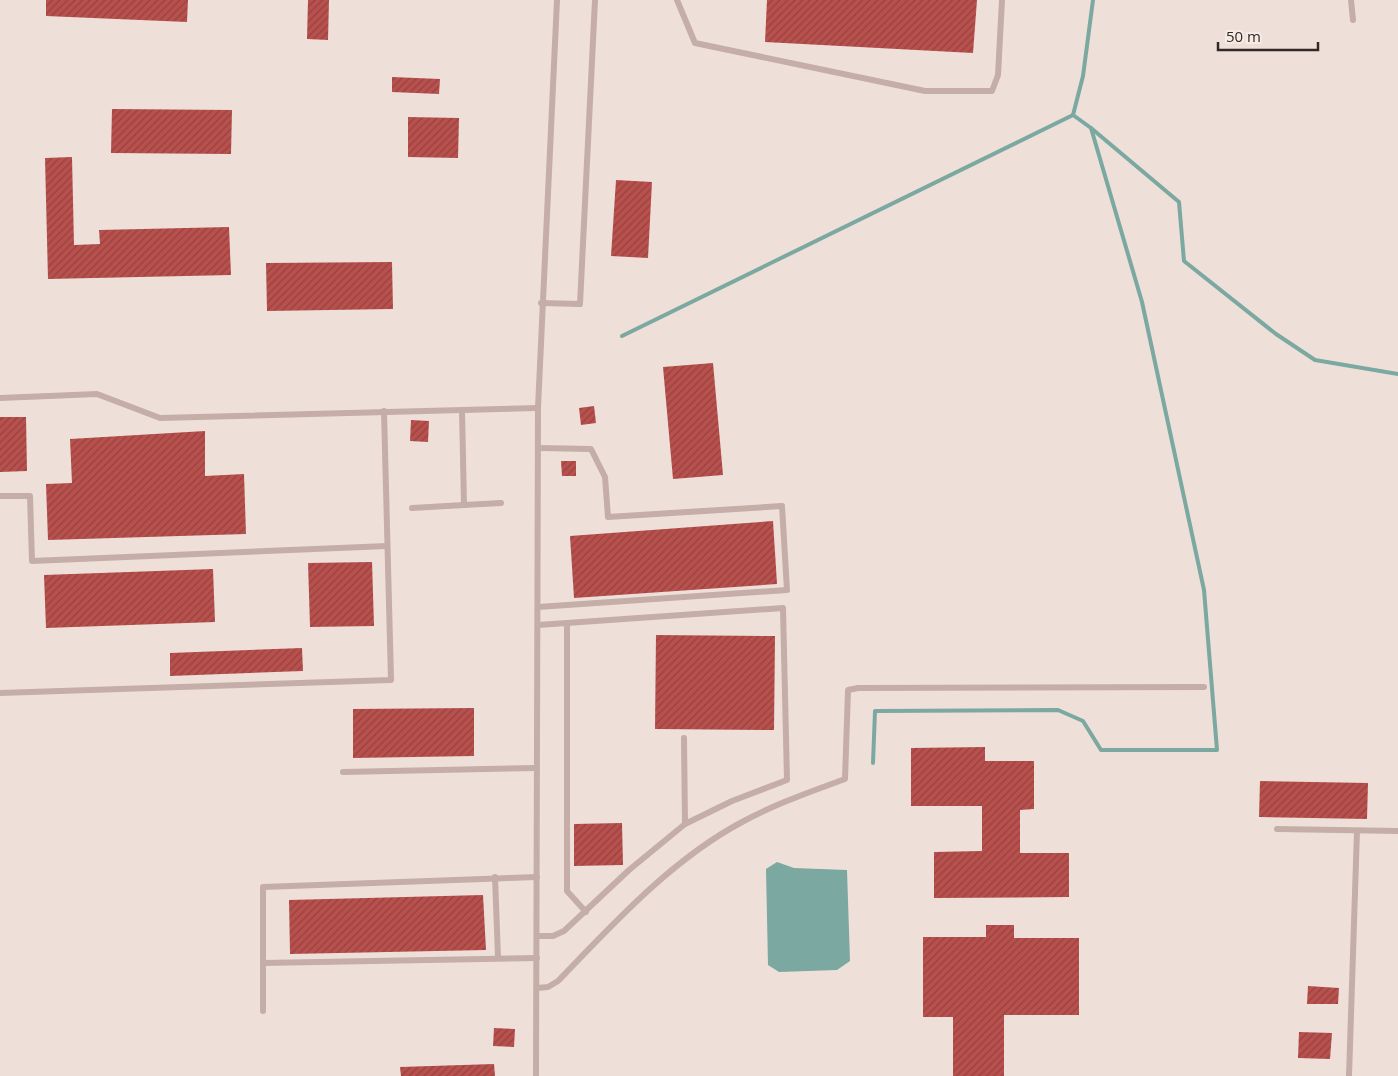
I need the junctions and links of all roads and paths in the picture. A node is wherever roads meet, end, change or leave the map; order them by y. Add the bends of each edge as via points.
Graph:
1 (558, 0) edge
2 (594, 0) edge
3 (677, 0) edge
4 (1002, 0) edge
5 (1351, 0) edge
6 (1353, 20) dead end
7 (541, 302) junction
8 (0, 398) edge
9 (538, 408) junction
10 (462, 410) junction
11 (384, 411) junction
12 (539, 448) junction
13 (0, 496) edge
14 (501, 502) dead end
15 (464, 506) junction
16 (412, 508) dead end
17 (387, 546) junction
18 (538, 607) junction
19 (567, 623) junction
20 (538, 625) junction
21 (1204, 687) dead end
22 (0, 694) edge
23 (684, 738) dead end
24 (537, 768) junction
25 (343, 772) dead end
26 (685, 824) junction
27 (1277, 829) dead end
28 (1358, 831) junction
29 (1398, 831) edge
30 (537, 876) junction
31 (495, 878) junction
32 (586, 912) junction
33 (536, 936) junction
34 (498, 957) junction
35 (536, 958) junction
36 (263, 963) junction
37 (536, 988) junction
38 (263, 1011) dead end
39 (536, 1076) edge
40 (1349, 1076) edge

1 - 7 lane
2 - 7 lane via 580,304
3 - 4 lane via 695,43 925,91 992,91 998,75
5 - 6 lane
7 - 9 lane
8 - 11 lane via 97,394 160,418
9 - 10 lane
9 - 12 lane
10 - 11 lane
10 - 15 lane
11 - 17 lane
12 - 18 lane
12 - 18 lane via 591,448 604,477 608,518 782,506 787,590
13 - 17 lane via 30,496 32,561
14 - 15 lane
15 - 16 lane
17 - 22 lane via 391,680
18 - 20 lane
19 - 20 lane
19 - 26 lane via 783,608 786,780
19 - 32 lane via 567,891
20 - 24 lane
21 - 37 lane via 848,690 845,779 782,802 741,822 694,853 609,928 558,981 548,987
23 - 26 lane
24 - 25 lane
24 - 30 lane
26 - 32 lane via 629,870
27 - 28 lane
28 - 29 lane
28 - 40 lane
30 - 31 lane
30 - 33 lane
31 - 34 lane
31 - 36 lane via 263,887
32 - 33 lane via 564,931 553,936
33 - 35 lane
34 - 35 lane
34 - 36 lane
35 - 37 lane
36 - 38 lane
37 - 39 lane

